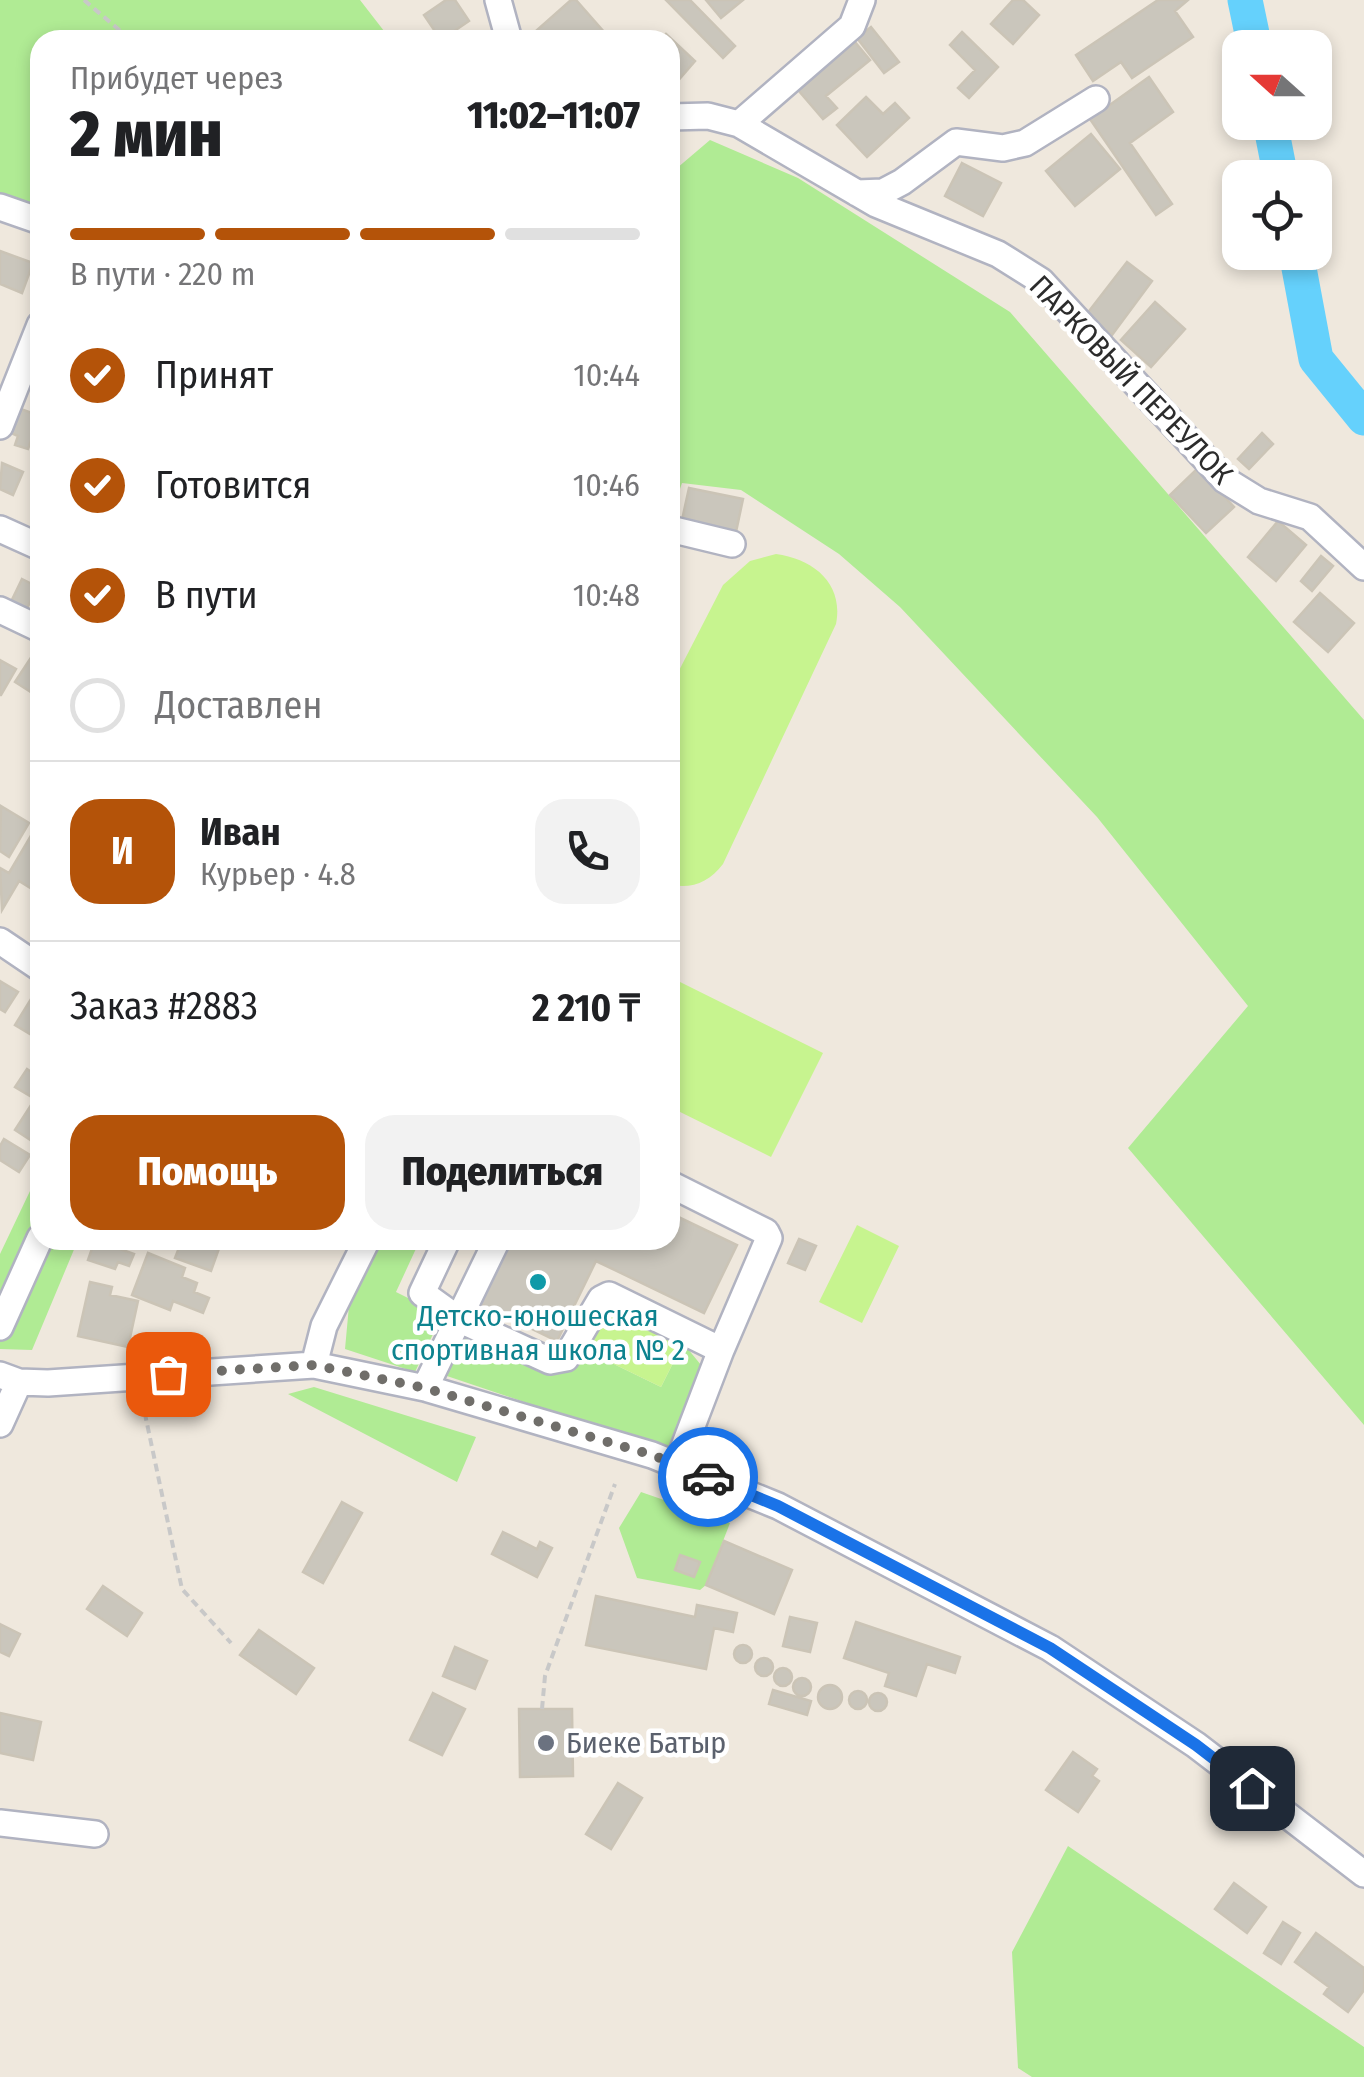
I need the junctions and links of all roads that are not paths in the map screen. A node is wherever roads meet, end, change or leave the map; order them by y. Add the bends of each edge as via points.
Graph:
1 (498, 0) edge
2 (868, 2) edge
3 (506, 30) edge
4 (1096, 99) dead end
5 (680, 116) edge
6 (739, 124) junction
7 (857, 192) junction
8 (0, 207) edge
9 (30, 218) edge
10 (30, 350) edge
11 (0, 426) edge
12 (0, 529) edge
13 (680, 531) edge
14 (30, 542) edge
15 (732, 544) dead end
16 (1364, 567) edge
17 (0, 610) edge
18 (30, 624) edge
19 (0, 942) edge
20 (30, 962) edge
21 (680, 1189) edge
22 (35, 1250) edge
23 (362, 1250) edge
24 (442, 1250) edge
25 (492, 1250) edge
26 (458, 1319) junction
27 (0, 1327) edge
28 (720, 1350) junction
29 (314, 1365) junction
30 (9, 1379) edge
31 (425, 1388) junction
32 (0, 1424) edge
33 (678, 1465) junction
34 (0, 1823) edge
35 (95, 1834) dead end
36 (1364, 1874) edge

1 - 3 street
2 - 6 street via 852,26
4 - 7 street via 1024,143 1003,148 956,142 883,192
5 - 6 street, ПАРКОВЫЙ ПЕРЕУЛОК
6 - 7 street, ПАРКОВЫЙ ПЕРЕУЛОК
7 - 16 street, ПАРКОВЫЙ ПЕРЕУЛОК via 998,254 1041,281 1225,480 1258,501 1310,517
8 - 9 street
10 - 11 street
12 - 14 street
13 - 15 street
17 - 18 street
19 - 20 street
21 - 28 street via 768,1234
22 - 27 street
23 - 29 street via 324,1326
24 - 26 street via 422,1293
25 - 26 street
26 - 28 street via 558,1361 572,1352 601,1298 609,1295
26 - 31 street
28 - 33 street
29 - 30 street
29 - 31 street
30 - 32 street
31 - 33 street
33 - 36 street via 778,1506 1050,1648 1196,1745
34 - 35 street

